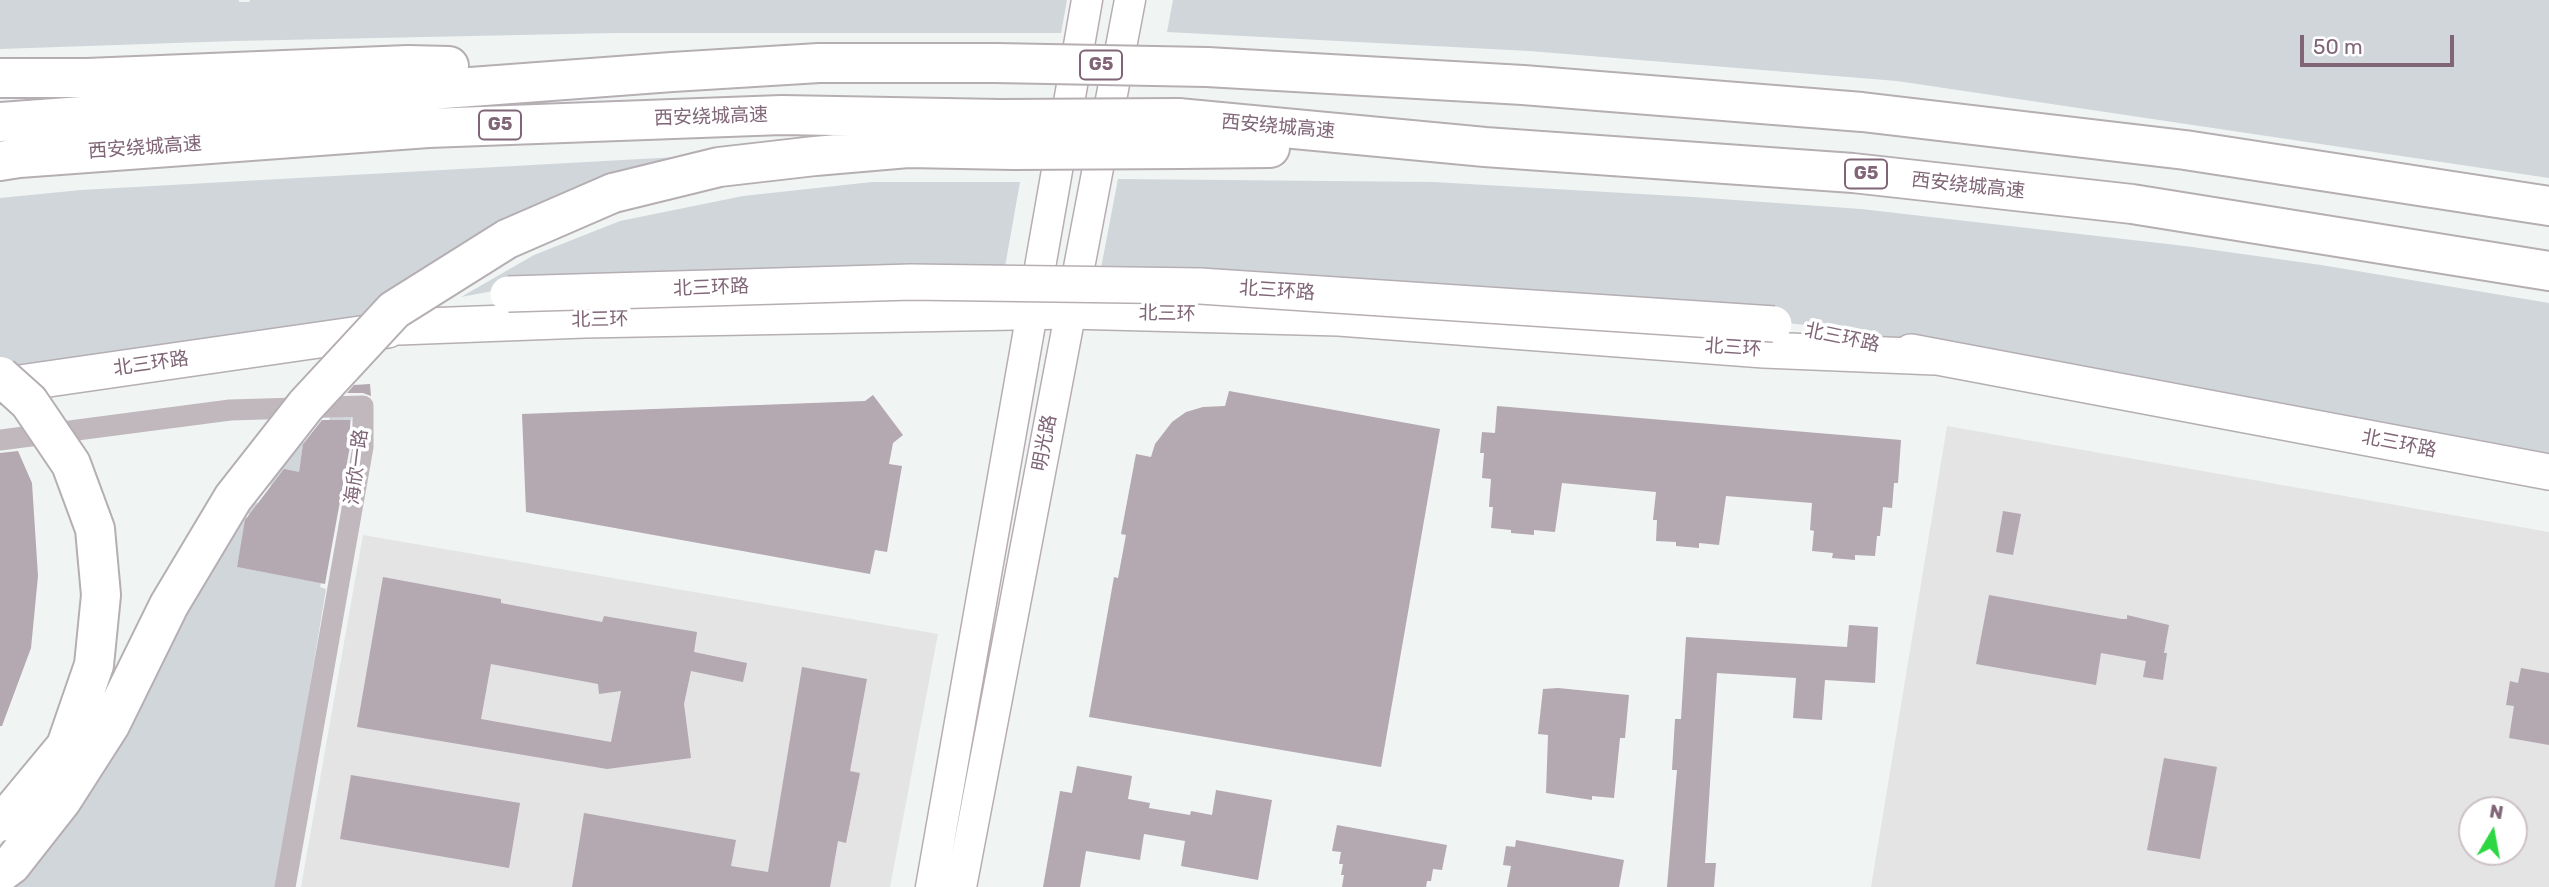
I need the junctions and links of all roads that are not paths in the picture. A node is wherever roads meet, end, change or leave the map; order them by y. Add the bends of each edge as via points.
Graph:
1 (1087, 0) edge
2 (1130, 0) edge
3 (672, 72) junction
4 (0, 78) edge
5 (0, 122) edge
6 (1007, 134) junction
7 (0, 161) edge
8 (2549, 206) edge
9 (2549, 271) edge
10 (1069, 311) junction
11 (1031, 313) junction
12 (399, 327) junction
13 (1935, 357) junction
14 (0, 376) edge
15 (0, 386) edge
16 (0, 440) edge
17 (2549, 472) edge
18 (0, 822) edge
19 (0, 873) edge
20 (285, 887) edge
21 (931, 887) edge
22 (961, 887) edge

1 - 11 main road, 明光路
2 - 10 main road, 明光路
3 - 4 highway via 408,65
3 - 5 highway, 西安绕城高速 / G5
3 - 8 highway, 西安绕城高速 / G5, bridge via 819,63 1207,67 1523,85 1862,112 2185,150
6 - 7 highway, 西安绕城高速 / G5 via 782,115 429,128
6 - 9 highway, 西安绕城高速 / G5, bridge via 1179,133 1485,147 1853,173 2132,204
6 - 19 highway, bridge via 719,167 613,193 507,239 394,310 306,405 226,510 169,605 110,725 62,800
10 - 11 highway, 北三环
10 - 13 highway, 北三环 via 1339,318 1751,349
10 - 22 main road, 明光路
11 - 12 highway, 北三环
11 - 21 main road, 明光路
12 - 13 highway, 北三环路, bridge via 508,295 911,282 1200,286 1774,324
12 - 15 highway, 北三环路
13 - 17 highway, 北三环路
14 - 18 highway, bridge via 29,402 71,464 95,529 101,595 94,665 66,746
16 - 20 street, 海欣一路 via 230,410 363,406 363,447

